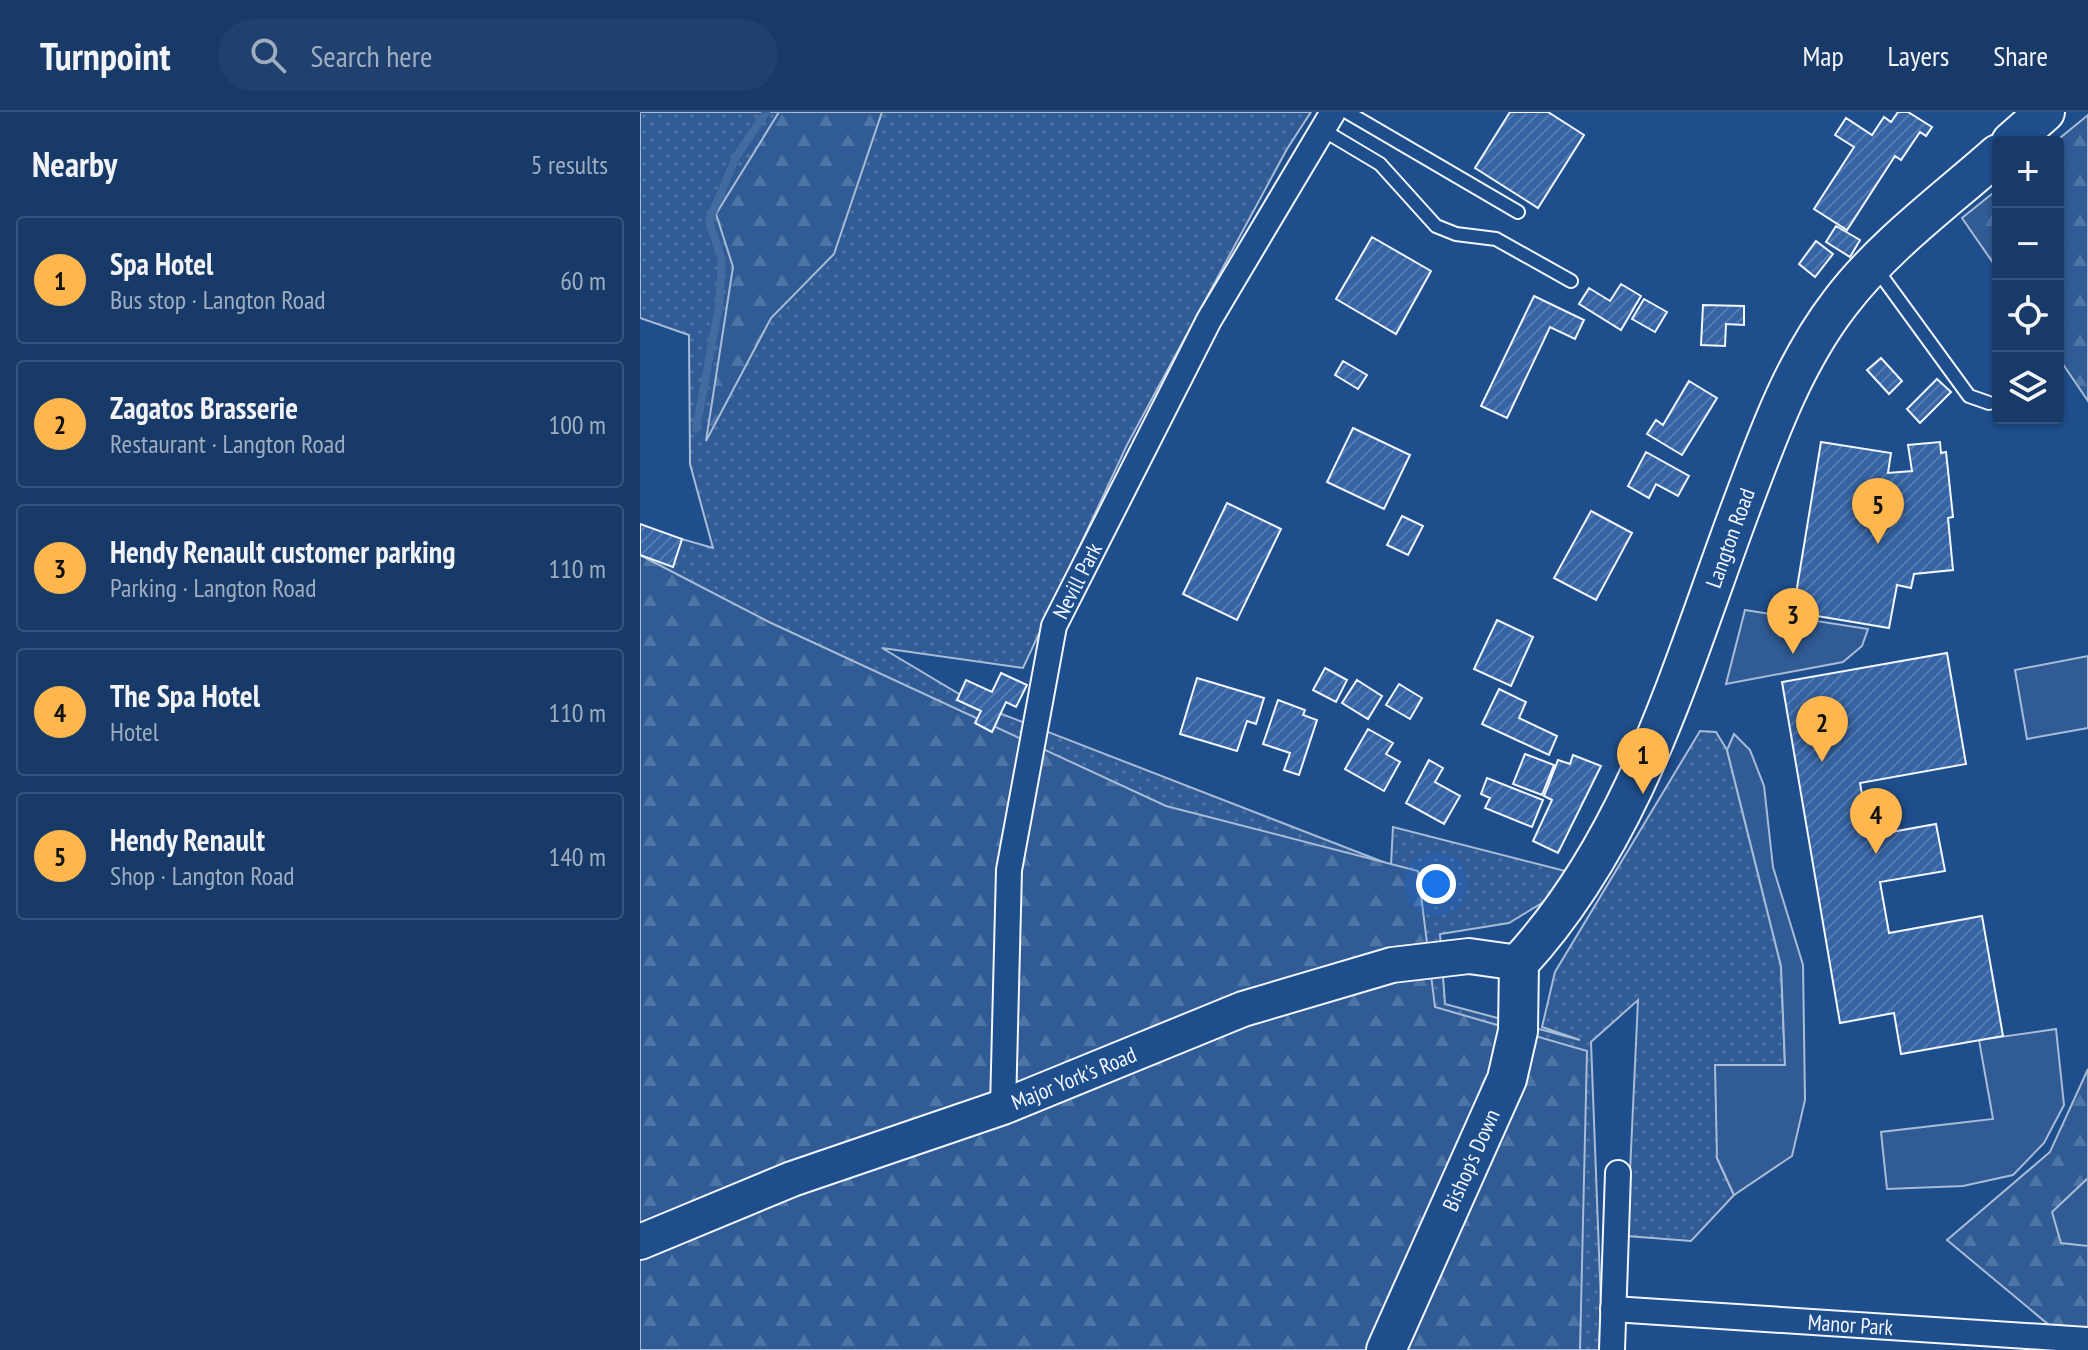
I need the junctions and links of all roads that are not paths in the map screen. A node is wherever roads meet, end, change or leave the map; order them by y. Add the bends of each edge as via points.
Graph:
1 (1347, 112) edge
2 (2045, 112) edge
3 (1328, 121) edge
4 (2018, 136) edge
5 (1992, 159) edge
6 (1518, 212) dead end
7 (1873, 265) junction
8 (1571, 281) dead end
9 (1989, 403) dead end
10 (1519, 963) junction
11 (1003, 1107) junction
12 (1618, 1173) dead end
13 (640, 1242) edge
14 (1613, 1309) junction
15 (2088, 1340) edge
16 (1386, 1350) edge
17 (1612, 1350) edge

1 - 6 lane
2 - 4 main road
3 - 8 lane via 1390,172 1436,226 1496,239
3 - 11 street, Nevill Park via 1209,320 1054,626 1009,870
5 - 7 main road, Langton Road
7 - 9 lane via 1969,396
7 - 10 main road, Langton Road via 1839,303 1772,422 1620,819 1581,884
10 - 11 street, Major York's Road via 1469,956 1392,965 1243,1009
10 - 16 main road, Bishop's Down via 1518,1031 1507,1079
11 - 13 street, Major York's Road via 792,1179
12 - 14 street
14 - 15 street, Manor Park
14 - 17 street

